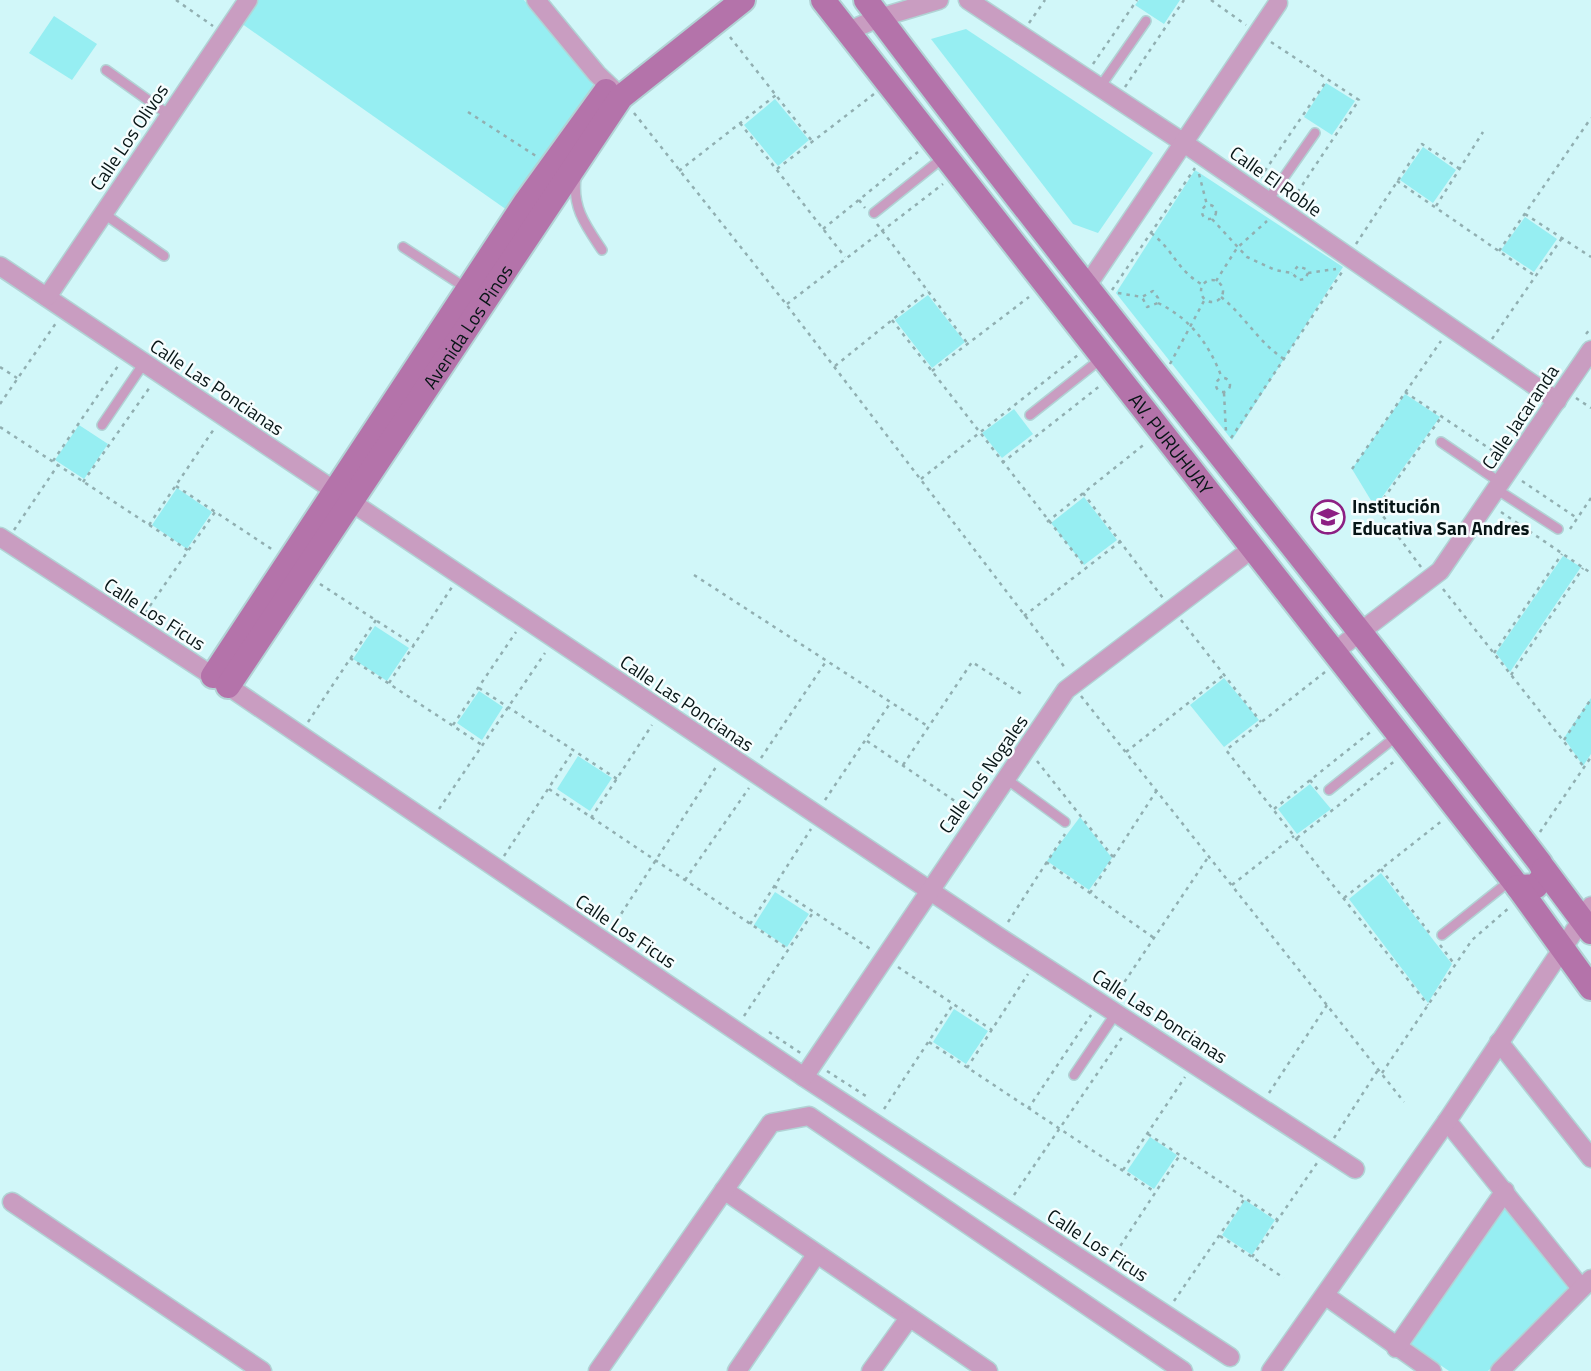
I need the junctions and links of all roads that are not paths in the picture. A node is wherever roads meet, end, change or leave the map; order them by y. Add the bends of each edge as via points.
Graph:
1 (248, 0) edge
2 (536, 0) edge
3 (717, 0) edge
4 (743, 0) edge
5 (824, 0) edge
6 (939, 0) edge
7 (968, 0) edge
8 (1278, 3) dead end
9 (872, 9) edge
10 (1146, 21) dead end
11 (848, 31) junction
12 (106, 70) dead end
13 (1100, 87) junction
14 (615, 91) junction
15 (169, 115) junction
16 (1315, 133) dead end
17 (1184, 143) junction
18 (589, 144) junction
19 (939, 161) junction
20 (1275, 210) junction
21 (103, 214) junction
22 (871, 214) road end
23 (403, 247) dead end
24 (603, 250) dead end
25 (164, 256) dead end
26 (0, 266) edge
27 (1086, 287) junction
28 (468, 289) junction
29 (47, 297) junction
30 (1591, 350) edge
31 (1092, 355) junction
32 (144, 363) junction
33 (1565, 398) junction
34 (1030, 415) dead end
35 (103, 425) dead end
36 (1441, 442) dead end
37 (1505, 483) junction
38 (342, 497) junction
39 (1558, 529) dead end
40 (3, 539) edge
41 (1253, 548) junction
42 (1361, 630) junction
43 (1331, 660) junction
44 (220, 681) junction
45 (1391, 740) junction
46 (1005, 778) junction
47 (1329, 790) dead end
48 (1069, 823) road end
49 (1544, 869) junction
50 (928, 890) junction
51 (1514, 890) junction
52 (1588, 919) edge
53 (1442, 935) dead end
54 (1561, 950) junction
55 (1591, 988) edge
56 (1115, 1005) junction
57 (1499, 1042) junction
58 (1074, 1074) dead end
59 (804, 1077) junction
60 (1447, 1121) junction
61 (1591, 1158) edge
62 (1355, 1169) dead end
63 (724, 1190) junction
64 (1505, 1191) junction
65 (12, 1202) dead end
66 (816, 1255) junction
67 (1586, 1284) edge
68 (1326, 1296) junction
69 (909, 1318) junction
70 (1396, 1348) junction
71 (1230, 1357) dead end
72 (985, 1370) edge
73 (262, 1371) edge
74 (598, 1371) edge
75 (737, 1371) edge
76 (871, 1371) edge
77 (1183, 1371) edge
78 (1271, 1371) edge
79 (1432, 1371) edge
80 (1500, 1371) edge

1 - 15 street, Calle Los Olivos
2 - 14 street
3 - 14 main road, Avenida Los Pinos
4 - 14 main road, Avenida Los Pinos
5 - 11 main road, AV. PURUHUAY
6 - 9 street
7 - 13 street, Calle El Roble
8 - 17 street
9 - 11 street
9 - 27 main road, AV. PURUHUAY
10 - 13 lane
11 - 19 main road, AV. PURUHUAY
12 - 15 lane
13 - 17 street, Calle El Roble
14 - 18 main road, Avenida Los Pinos
14 - 28 main road, Avenida Los Pinos
15 - 21 street, Calle Los Olivos
16 - 20 lane
17 - 20 street, Calle El Roble
17 - 27 street
18 - 24 lane via 573,199
18 - 38 main road, Avenida Los Pinos
19 - 22 lane
19 - 31 main road, AV. PURUHUAY
20 - 33 street, Calle El Roble via 1484,350
21 - 25 lane
21 - 29 street, Calle Los Olivos
23 - 28 lane
26 - 29 street, Calle Las Poncianas
27 - 42 main road, AV. PURUHUAY
28 - 38 main road, Avenida Los Pinos
29 - 32 street, Calle Las Poncianas
30 - 33 street, Calle Jacaranda
31 - 34 lane
31 - 41 main road, AV. PURUHUAY
32 - 35 lane
32 - 38 street, Calle Las Poncianas
33 - 37 street, Calle Jacaranda
36 - 37 lane
37 - 39 lane
37 - 42 street, Calle Jacaranda via 1440,571
38 - 44 main road, Avenida Los Pinos
38 - 50 street, Calle Las Poncianas
40 - 44 street, Calle Los Ficus
41 - 43 main road, AV. PURUHUAY
41 - 46 street, Calle Los Nogales via 1078,688 1066,690
42 - 43 street, Calle Jacaranda
42 - 49 main road, AV. PURUHUAY
43 - 45 main road, AV. PURUHUAY
44 - 59 street, Calle Los Ficus
45 - 47 lane
45 - 51 main road, AV. PURUHUAY
46 - 48 lane
46 - 50 street, Calle Los Nogales
49 - 51 main road via 1536,886
49 - 52 main road, AV. PURUHUAY
50 - 56 street, Calle Las Poncianas
50 - 59 street, Calle Los Nogales
51 - 53 lane
51 - 54 main road, AV. PURUHUAY
52 - 54 street
54 - 55 main road, AV. PURUHUAY
54 - 57 street
56 - 58 lane
56 - 62 street, Calle Las Poncianas
57 - 60 street
57 - 61 street
59 - 71 street, Calle Los Ficus
60 - 64 street
60 - 68 street
63 - 66 street
63 - 74 street
63 - 77 street via 771,1123 808,1116
64 - 67 street
64 - 70 street
65 - 73 street
66 - 69 street
66 - 75 street
67 - 80 street
68 - 70 street
68 - 78 street
69 - 72 street
69 - 76 street
70 - 79 street

